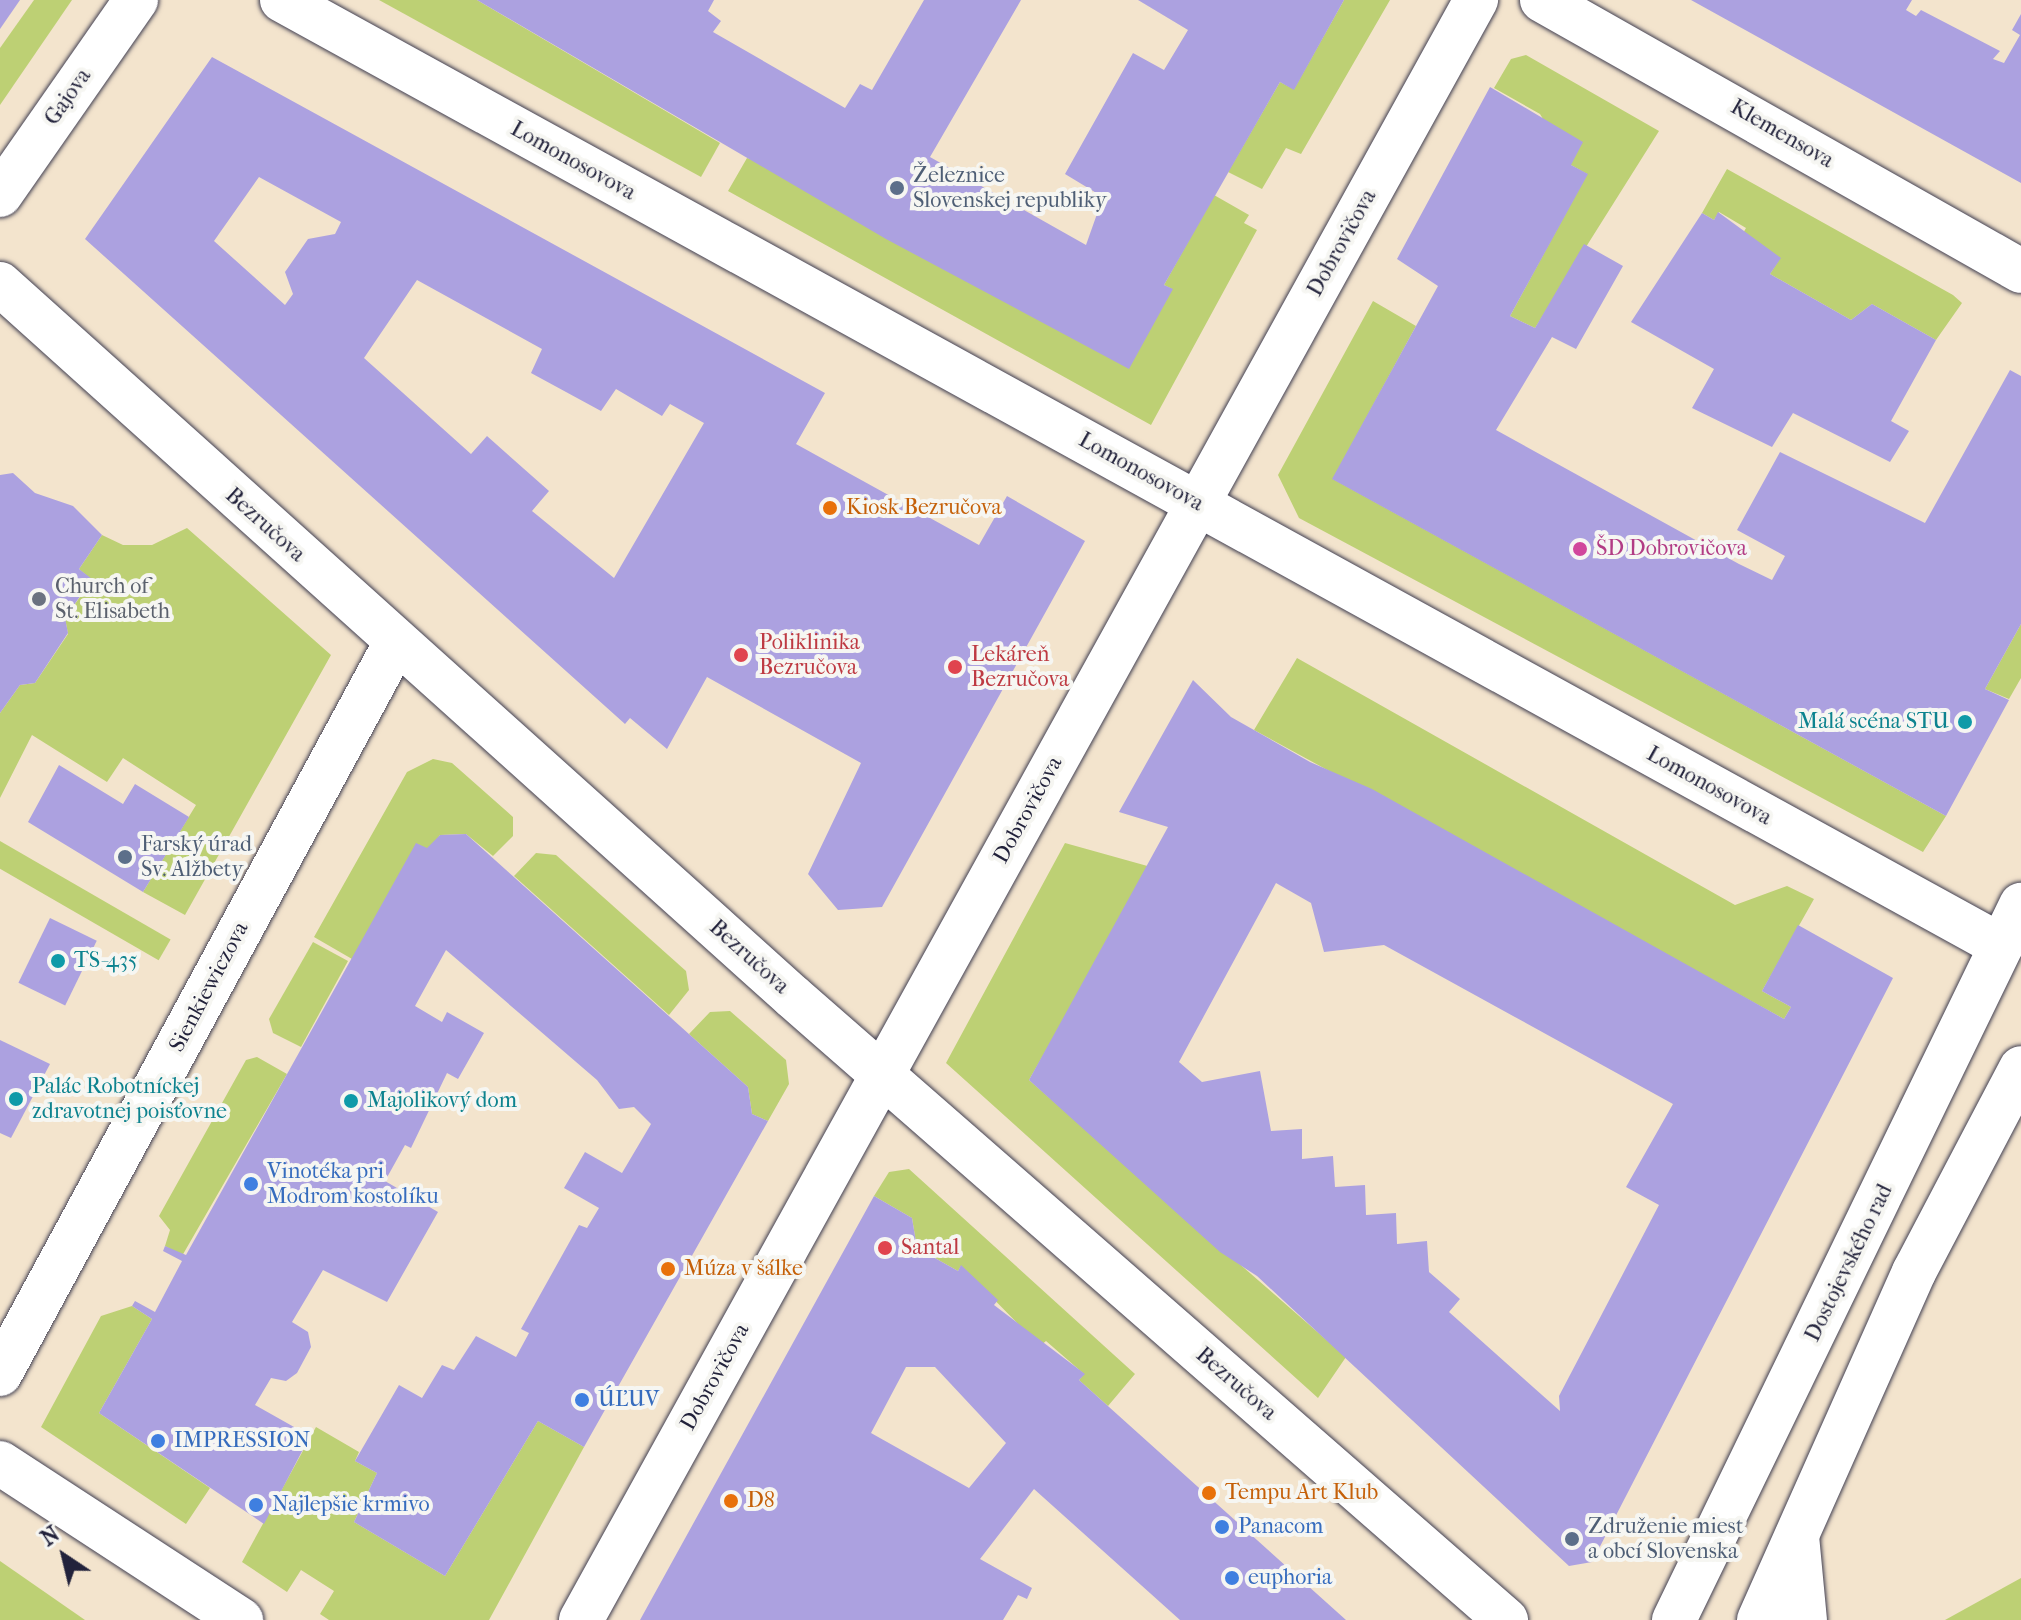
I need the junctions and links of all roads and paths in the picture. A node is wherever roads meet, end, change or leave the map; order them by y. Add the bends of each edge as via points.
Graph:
1 (136, 0) edge
2 (282, 0) edge
3 (1476, 0) edge
4 (1542, 0) edge
5 (0, 195) edge
6 (2021, 271) edge
7 (0, 284) edge
8 (1199, 503) junction
9 (395, 644) junction
10 (2021, 905) edge
11 (2001, 946) junction
12 (2021, 1068) edge
13 (885, 1073) junction
14 (0, 1374) edge
15 (0, 1463) edge
16 (1797, 1536) junction
17 (241, 1620) edge
18 (581, 1620) edge
19 (1506, 1620) edge
20 (1674, 1620) edge
21 (1759, 1620) edge
22 (1805, 1620) edge

1 - 5 street, Gajova
2 - 8 street, Lomonosovova
3 - 8 street, Dobrovičova
4 - 6 street, Klemensova
7 - 9 street, Bezručova
8 - 11 street, Lomonosovova
8 - 13 street, Dobrovičova
9 - 13 street, Bezručova
9 - 14 street, Sienkiewiczova
10 - 11 street, Dostojevského rad
11 - 20 street, Dostojevského rad
12 - 16 street via 1914,1272
13 - 18 street, Dobrovičova
13 - 19 street, Bezručova
15 - 17 street
16 - 21 street
16 - 22 street

